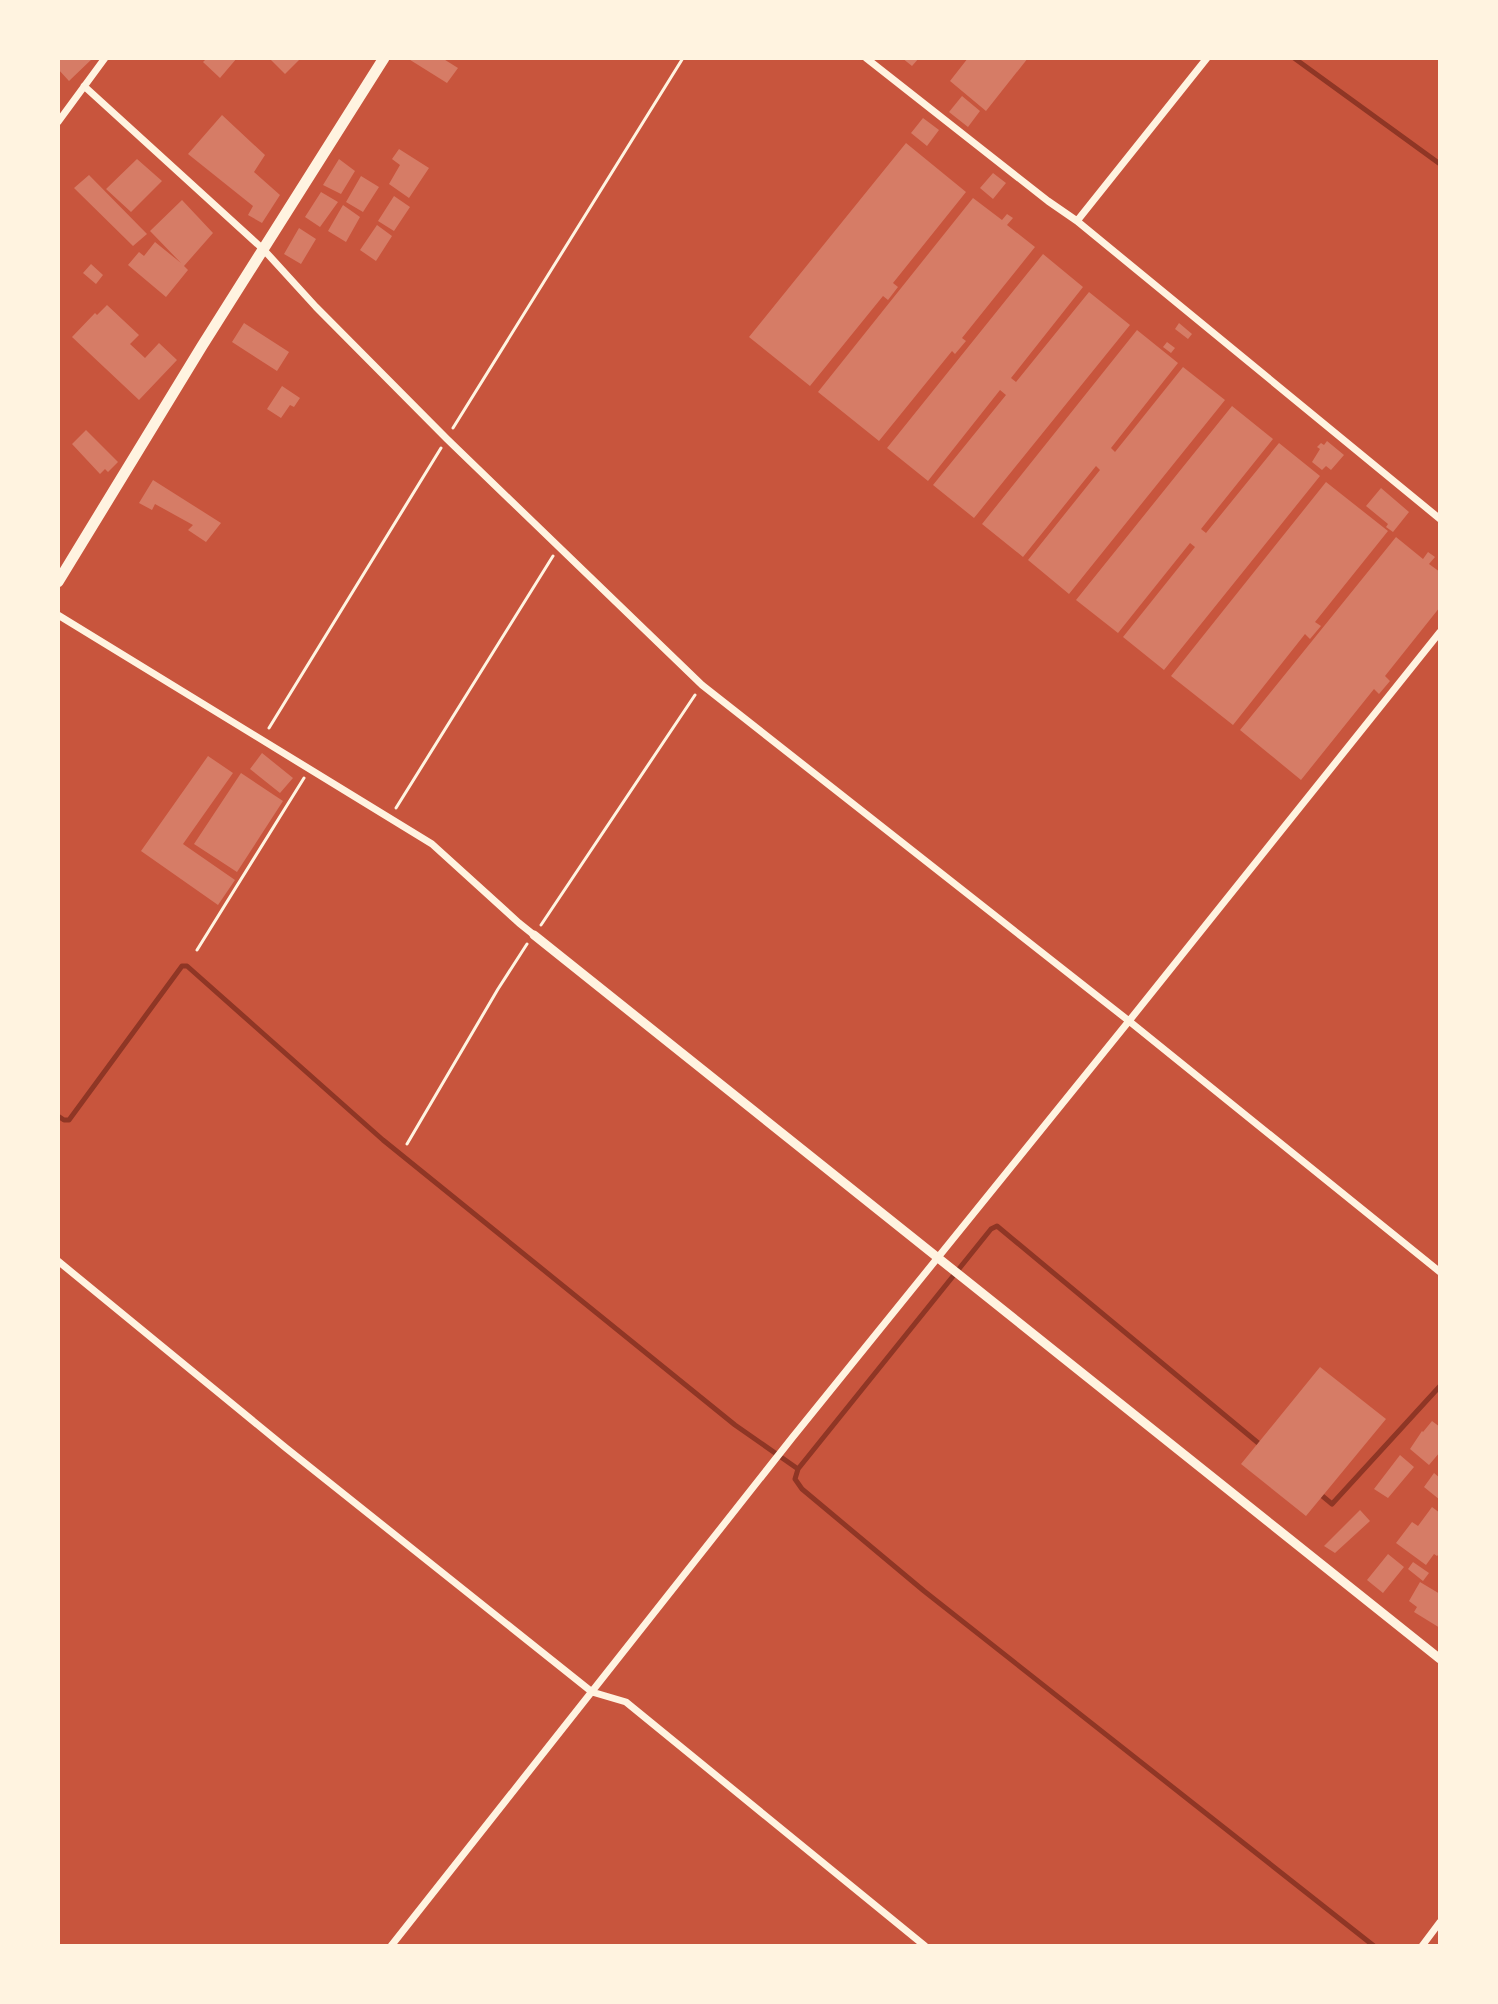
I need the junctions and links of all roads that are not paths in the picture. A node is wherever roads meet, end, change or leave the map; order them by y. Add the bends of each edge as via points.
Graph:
1 (105, 58) edge
2 (384, 58) edge
3 (866, 58) edge
4 (1207, 58) edge
5 (84, 86) junction
6 (58, 122) edge
7 (1077, 221) junction
8 (264, 250) junction
9 (1440, 519) edge
10 (58, 582) edge
11 (58, 615) edge
12 (1440, 632) edge
13 (534, 935) joint
14 (1129, 1021) junction
15 (938, 1259) junction
16 (58, 1261) edge
17 (1440, 1272) edge
18 (1440, 1659) edge
19 (592, 1692) junction
20 (1440, 1922) edge
21 (391, 1946) edge
22 (925, 1946) edge
23 (1422, 1946) edge

1 - 5 street
2 - 8 main road
3 - 7 street
4 - 7 street
5 - 6 street
5 - 8 street
7 - 9 street
8 - 10 main road
8 - 14 street via 447,439 702,685
11 - 13 street via 432,844
12 - 14 street
13 - 15 street
14 - 15 street
14 - 17 street
15 - 18 street
15 - 19 street
16 - 19 street
19 - 21 street
19 - 22 street via 626,1702
20 - 23 street

